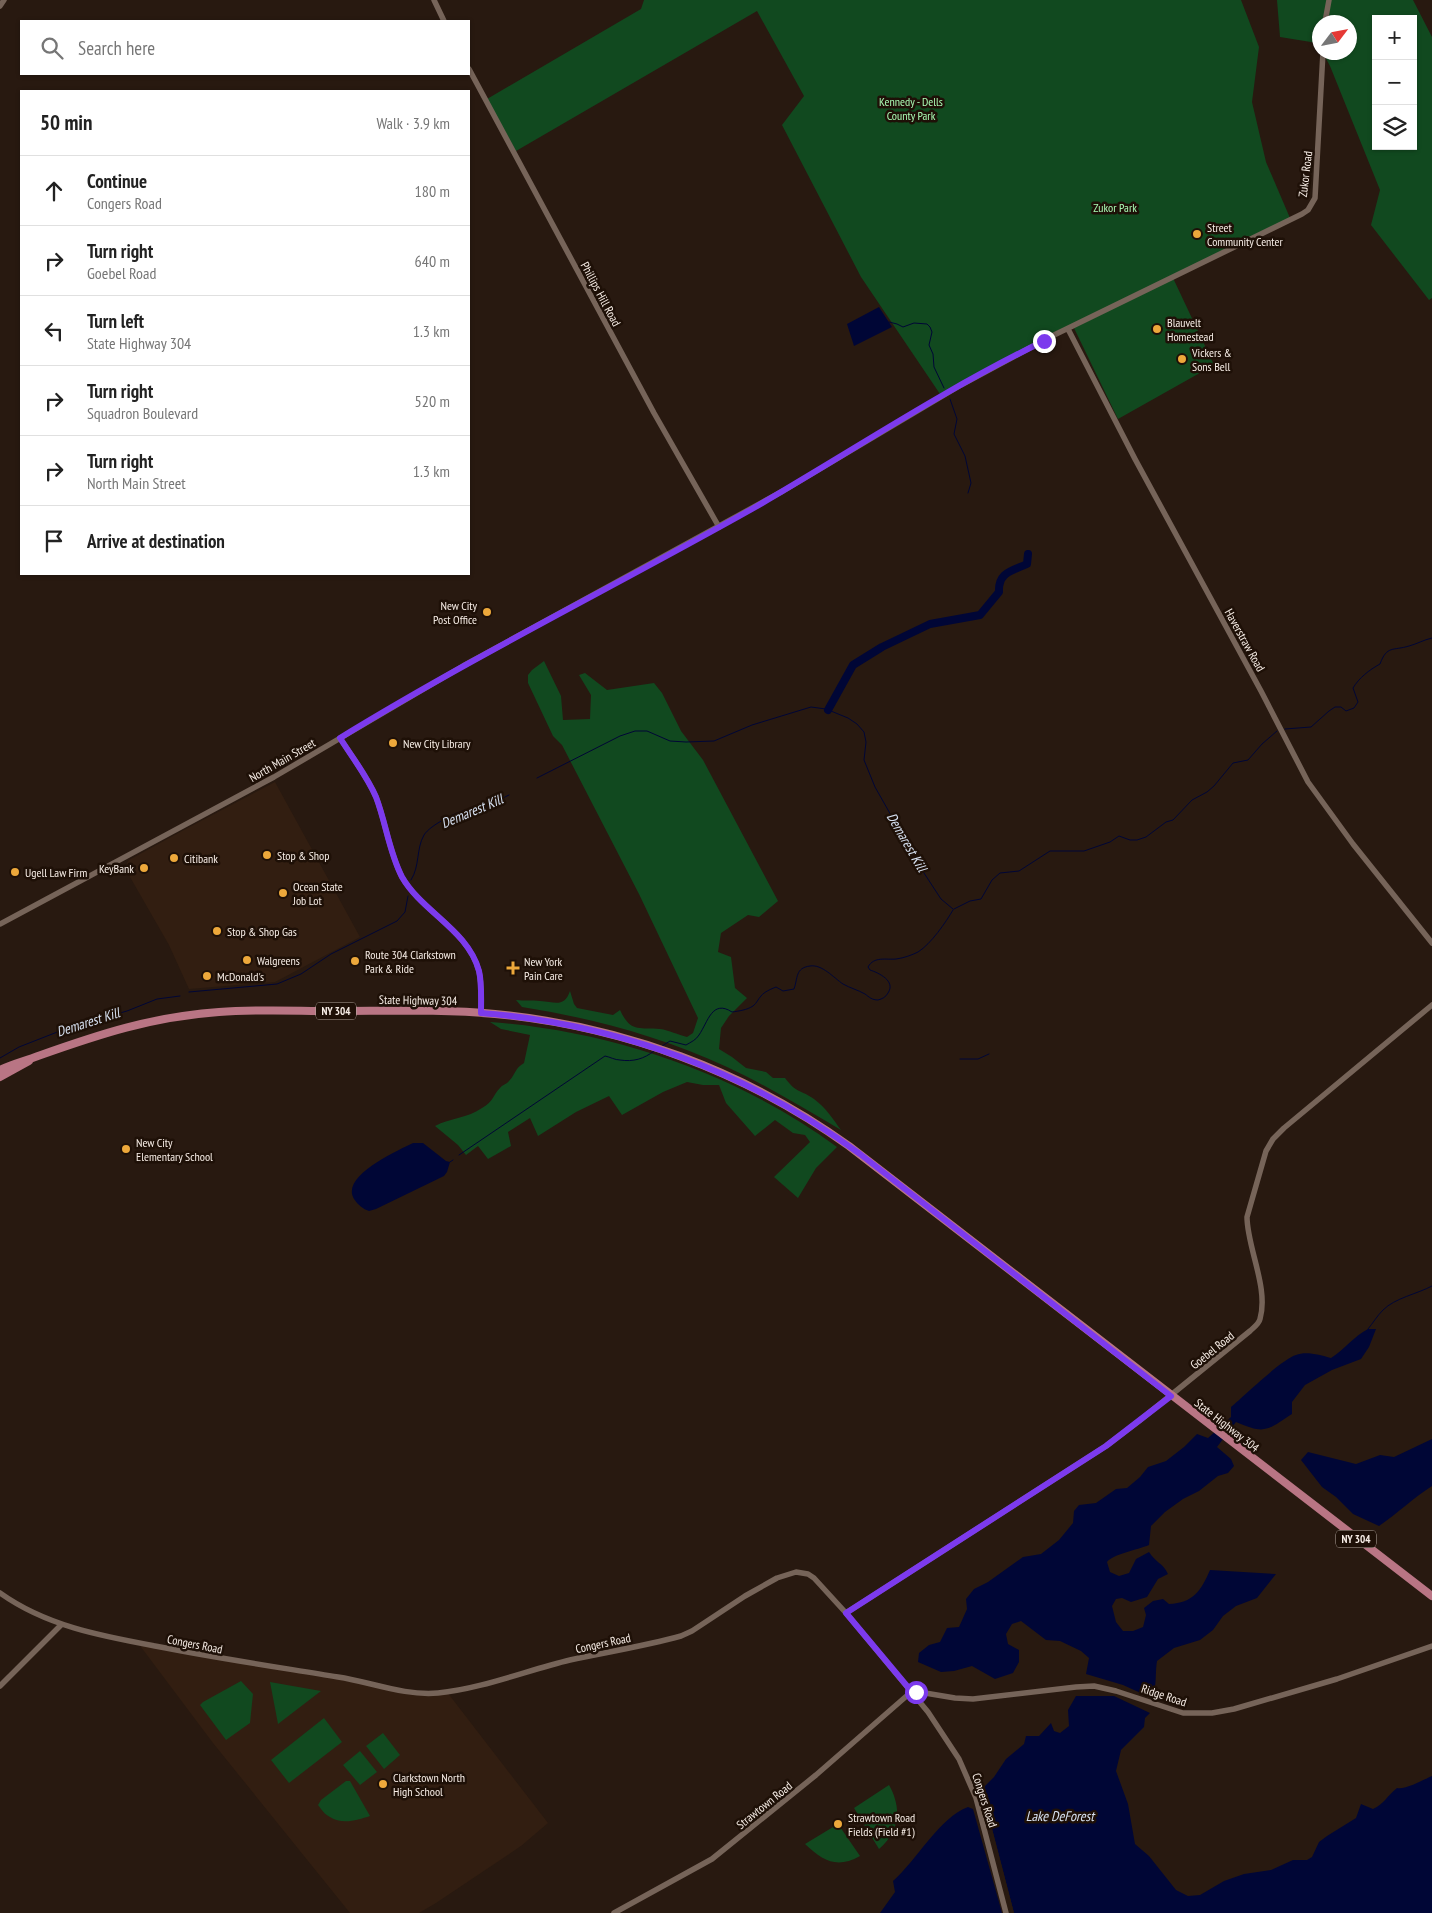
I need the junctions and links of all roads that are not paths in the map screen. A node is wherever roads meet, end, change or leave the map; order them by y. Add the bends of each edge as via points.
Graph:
1 (4, 0) edge
2 (434, 0) edge
3 (1328, 0) edge
4 (0, 6) edge
5 (1326, 15) edge
6 (444, 20) edge
7 (1323, 60) edge
8 (470, 71) edge
9 (1068, 328) junction
10 (1050, 338) junction
11 (1077, 347) junction
12 (719, 527) junction
13 (340, 738) junction
14 (0, 924) edge
15 (1432, 943) edge
16 (1432, 1005) edge
17 (481, 1013) junction
18 (37, 1056) junction
19 (0, 1070) edge
20 (0, 1077) edge
21 (1171, 1396) junction
22 (0, 1592) edge
23 (1432, 1596) edge
24 (846, 1613) junction
25 (61, 1625) junction
26 (1432, 1646) edge
27 (0, 1686) edge
28 (912, 1692) junction
29 (614, 1913) edge
30 (1006, 1913) edge

1 - 4 street
2 - 6 street
3 - 5 street
7 - 9 street, Zukor Road via 1316,181 1314,198 1308,210
8 - 12 street, Phillips Hill Road
9 - 10 street, North Main Street
9 - 11 street, Haverstraw Road
10 - 11 street via 1064,336
10 - 12 street, North Main Street via 961,385
11 - 15 street, Haverstraw Road via 1308,782
12 - 13 street, North Main Street via 508,641
13 - 14 street, North Main Street via 263,783
13 - 17 street via 376,797 395,861 406,883 470,951 480,973
16 - 21 street, Goebel Road via 1273,1139 1266,1150 1247,1217 1259,1273 1260,1321
17 - 18 main road, State Highway 304 / NY 304 via 258,1011 204,1014 131,1026
17 - 21 main road, State Highway 304 / NY 304 via 568,1024 652,1046 703,1065 800,1114 834,1136
18 - 19 main road, State Highway 304 / NY 304
18 - 20 main road, State Highway 304 / NY 304
21 - 23 main road, State Highway 304 / NY 304
21 - 24 street, Goebel Road via 1106,1446
22 - 25 street, Congers Road via 28,1611
24 - 25 street, Congers Road via 814,1578 796,1572 764,1584 681,1636 570,1660 458,1690 430,1693 198,1655
24 - 28 street, Congers Road
25 - 27 street
26 - 28 street, Ridge Road via 1339,1678 1212,1713 1178,1712 1116,1690 1094,1686 973,1699
28 - 29 street, Strawtown Road via 712,1859
28 - 30 street, Congers Road via 941,1730 968,1778

